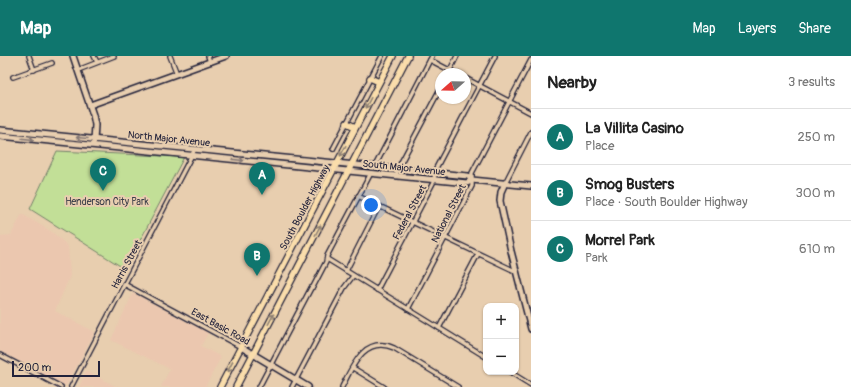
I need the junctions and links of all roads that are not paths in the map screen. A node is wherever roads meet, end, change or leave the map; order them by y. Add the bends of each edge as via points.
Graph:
1 (29, 56) edge
2 (72, 56) edge
3 (94, 56) edge
4 (114, 56) edge
5 (170, 56) edge
6 (208, 56) edge
7 (226, 56) edge
8 (382, 56) edge
9 (393, 56) edge
10 (408, 56) edge
11 (457, 56) edge
12 (495, 56) edge
13 (431, 58) edge
14 (531, 60) edge
15 (97, 62) junction
16 (210, 62) junction
17 (52, 63) dead end
18 (444, 68) edge
19 (451, 68) edge
20 (34, 70) junction
21 (78, 70) junction
22 (177, 74) junction
23 (13, 77) dead end
24 (370, 78) junction
25 (471, 81) edge
26 (379, 82) junction
27 (480, 86) junction
28 (435, 98) edge
29 (509, 102) junction
30 (90, 105) junction
31 (531, 113) edge
32 (347, 123) junction
33 (356, 127) junction
34 (0, 130) edge
35 (530, 135) edge
36 (0, 136) edge
37 (58, 136) junction
38 (94, 139) junction
39 (56, 142) junction
40 (94, 145) junction
41 (159, 146) junction
42 (195, 149) junction
43 (333, 149) dead end
44 (158, 152) junction
45 (223, 152) junction
46 (192, 155) junction
47 (222, 158) junction
48 (258, 159) junction
49 (337, 163) junction
50 (352, 165) junction
51 (374, 168) junction
52 (334, 169) junction
53 (349, 170) junction
54 (397, 170) junction
55 (371, 173) junction
56 (435, 173) junction
57 (396, 176) junction
58 (434, 179) junction
59 (472, 180) junction
60 (505, 183) junction
61 (531, 186) edge
62 (358, 196) junction
63 (379, 206) junction
64 (412, 222) junction
65 (445, 238) junction
66 (478, 254) junction
67 (327, 259) junction
68 (346, 271) junction
69 (516, 272) junction
70 (353, 276) junction
71 (124, 284) junction
72 (377, 290) junction
73 (408, 309) junction
74 (439, 328) junction
75 (531, 329) edge
76 (241, 347) junction
77 (253, 354) junction
78 (483, 355) edge
79 (0, 356) edge
80 (271, 364) junction
81 (353, 368) junction
82 (515, 375) edge
83 (296, 380) junction
84 (531, 385) edge
85 (61, 387) edge
86 (71, 387) edge
87 (220, 387) edge
88 (236, 387) edge
89 (259, 387) edge
90 (292, 387) edge
91 (308, 387) edge
92 (342, 387) edge
93 (384, 387) edge
94 (458, 387) edge

1 - 20 street
2 - 21 street
3 - 15 street
4 - 15 street
5 - 22 street
6 - 16 street
7 - 16 street
8 - 24 street
9 - 26 main road, South Boulder Highway
10 - 50 main road
11 - 19 street
12 - 27 street, Federal Street
13 - 18 street
13 - 51 street
14 - 29 street, National Street
15 - 21 street
16 - 22 street
17 - 20 street
20 - 23 street
21 - 30 street
22 - 30 street
24 - 26 main road
24 - 32 street
25 - 27 street
26 -> 33 main road, South Boulder Highway
27 - 29 street
27 - 56 street, Federal Street
28 - 54 street
29 - 31 street
29 - 59 street, National Street via 472,173
30 - 38 street via 95,125
32 - 33 main road
32 - 43 street
33 -> 49 main road, South Boulder Highway
34 - 37 street, North Major Avenue
35 - 60 street
36 -> 39 street, North Major Avenue
38 -> 37 street, North Major Avenue
37 - 39 street
38 - 40 street
38 - 41 street, North Major Avenue
39 - 40 street, North Major Avenue
40 - 44 street, North Major Avenue
41 - 42 street, North Major Avenue
41 - 44 street
42 - 45 street, North Major Avenue
42 - 46 street, Harris Street
44 - 46 street, North Major Avenue
45 - 47 street
45 - 48 street, North Major Avenue
46 - 47 street, North Major Avenue
46 - 71 street, Harris Street
47 -> 48 street, North Major Avenue
48 - 49 street, North Major Avenue
48 - 52 street, North Major Avenue
49 - 50 street, South Major Avenue
49 - 52 main road, South Boulder Highway
50 - 51 street, South Major Avenue
50 - 53 main road
51 - 54 street, South Major Avenue
52 - 53 street, South Major Avenue
52 - 76 main road, South Boulder Highway
53 - 55 street, South Major Avenue
77 -> 53 main road
54 - 56 street, South Major Avenue
54 - 57 street
55 - 57 street, South Major Avenue
55 - 62 street
56 - 58 street, Federal Street
56 - 59 street, South Major Avenue via 468,176
57 - 58 street, South Major Avenue
58 - 59 street, South Major Avenue via 467,183
58 - 64 street, Federal Street
59 - 60 street, South Major Avenue
59 - 65 street, National Street via 472,186
60 - 61 street, South Major Avenue
60 - 69 street via 500,201
62 - 63 street
62 - 67 street
63 - 64 street
63 - 68 street
64 - 65 street
64 - 72 street, Federal Street
65 - 66 street
65 - 73 street, National Street
66 - 69 street
66 - 74 street
67 - 68 street
67 - 80 street
68 - 70 street
69 - 75 street
70 - 72 street
70 - 83 street via 344,288
71 - 76 street, East Basic Road
71 - 86 street, Harris Street
72 - 73 street
73 - 74 street
74 - 78 street
76 - 77 street, East Basic Road
76 -> 87 main road, South Boulder Highway
77 - 80 street, East Basic Road
77 - 88 main road
79 - 85 street
80 - 83 street, East Basic Road
80 - 89 street
81 - 92 street
81 - 93 street
81 - 94 street via 365,350 377,345 388,345
82 - 84 street
83 - 90 street
83 - 91 street, East Basic Road

